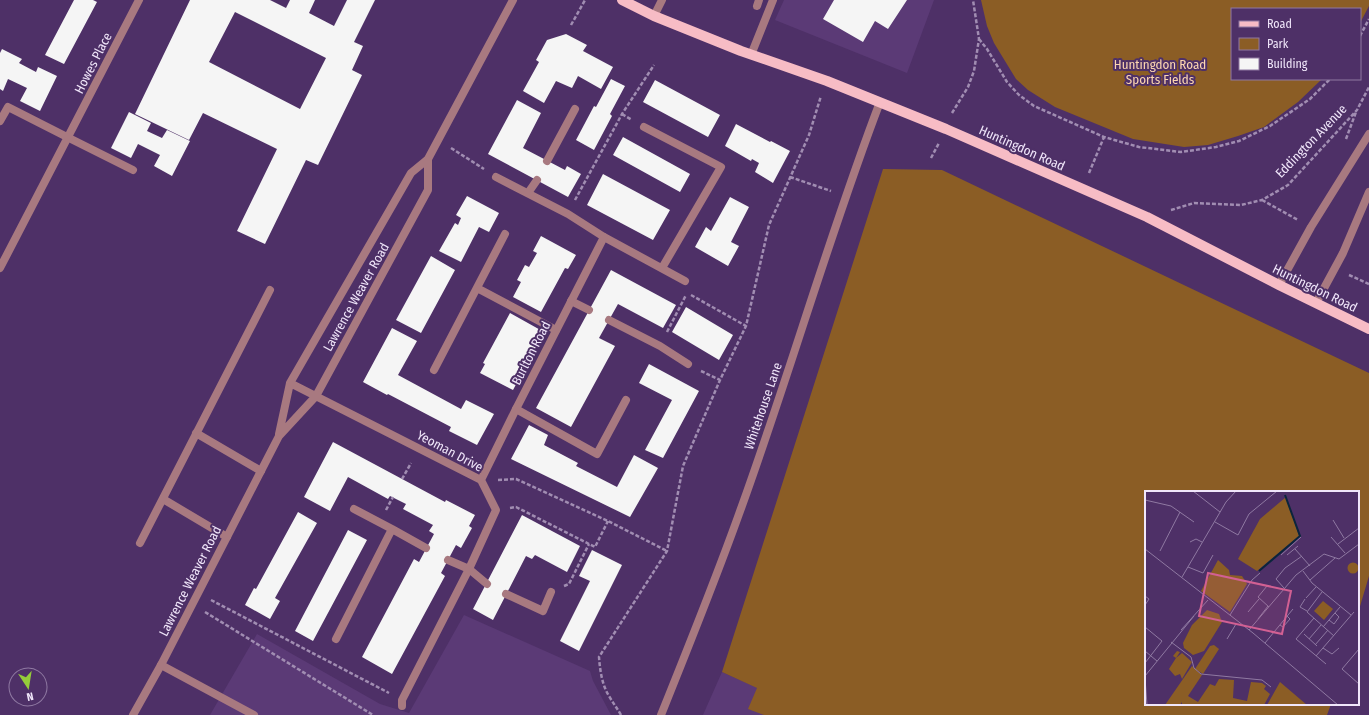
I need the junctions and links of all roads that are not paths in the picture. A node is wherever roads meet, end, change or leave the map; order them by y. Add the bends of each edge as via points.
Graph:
1 (140, 0) edge
2 (514, 0) edge
3 (622, 0) edge
4 (662, 0) edge
5 (772, 0) edge
6 (654, 16) junction
7 (751, 54) junction
8 (880, 102) junction
9 (575, 109) dead end
10 (0, 122) edge
11 (644, 127) dead end
12 (1369, 134) edge
13 (69, 138) junction
14 (428, 159) junction
15 (547, 161) dead end
16 (133, 170) dead end
17 (496, 177) road end
18 (537, 180) dead end
19 (1369, 192) edge
20 (528, 194) junction
21 (505, 234) dead end
22 (604, 237) junction
23 (0, 268) edge
24 (662, 268) junction
25 (685, 281) dead end
26 (1279, 285) junction
27 (477, 288) junction
28 (270, 290) dead end
29 (571, 301) junction
30 (1316, 303) junction
31 (589, 310) dead end
32 (609, 320) dead end
33 (1369, 329) edge
34 (556, 330) junction
35 (688, 364) road end
36 (434, 370) dead end
37 (290, 383) junction
38 (316, 396) junction
39 (626, 400) dead end
40 (516, 410) junction
41 (196, 434) junction
42 (279, 436) junction
43 (261, 471) junction
44 (481, 480) junction
45 (163, 499) junction
46 (354, 509) dead end
47 (392, 529) junction
48 (227, 537) junction
49 (140, 543) dead end
50 (426, 548) dead end
51 (448, 560) dead end
52 (469, 569) junction
53 (486, 584) dead end
54 (551, 592) road end
55 (506, 594) dead end
56 (336, 639) dead end
57 (161, 665) junction
58 (402, 703) road end
59 (133, 715) edge
60 (254, 715) edge
61 (661, 715) edge

1 - 13 street, Howes Place
2 - 14 street, Lawrence Weaver Road
3 - 6 main road, Huntingdon Road
4 - 6 street
5 - 7 street
6 - 7 main road, Huntingdon Road
7 - 8 main road, Huntingdon Road
8 - 26 main road, Huntingdon Road via 1147,217
8 - 61 street, Whitehouse Lane via 740,514
9 - 15 street
10 - 13 street via 8,107
11 - 24 street via 720,168
12 - 26 street via 1311,227
13 - 16 street
13 - 23 street, Howes Place
14 - 37 street, Lawrence Weaver Road via 411,173
14 - 38 street, Lawrence Weaver Road via 428,190
17 - 20 street
18 - 20 street
19 - 30 street via 1343,253
20 - 22 street via 568,214
21 - 27 street
22 - 24 street
22 - 29 street, Burlton Road
24 - 25 street
26 - 30 main road, Huntingdon Road
27 - 34 street
27 - 36 street
28 - 41 street
29 - 31 street
29 - 34 street, Burlton Road
30 - 33 main road, Huntingdon Road
32 - 35 street via 660,346
34 - 40 street, Burlton Road
37 - 38 street, Yeoman Drive
37 - 42 street, Lawrence Weaver Road
38 - 42 street, Lawrence Weaver Road
38 - 44 street, Yeoman Drive
39 - 40 street via 597,454
40 - 44 street, Burlton Road
41 - 43 street
41 - 45 street
42 - 43 street, Lawrence Weaver Road
43 - 48 street, Lawrence Weaver Road
44 - 52 street, Yeoman Drive via 496,510
45 - 48 street
45 - 49 street
46 - 47 street
47 - 50 street
47 - 56 street
48 - 57 street, Lawrence Weaver Road
51 - 52 street
52 - 53 street
52 - 58 street
54 - 55 street via 542,611
57 - 59 street, Lawrence Weaver Road
57 - 60 street

